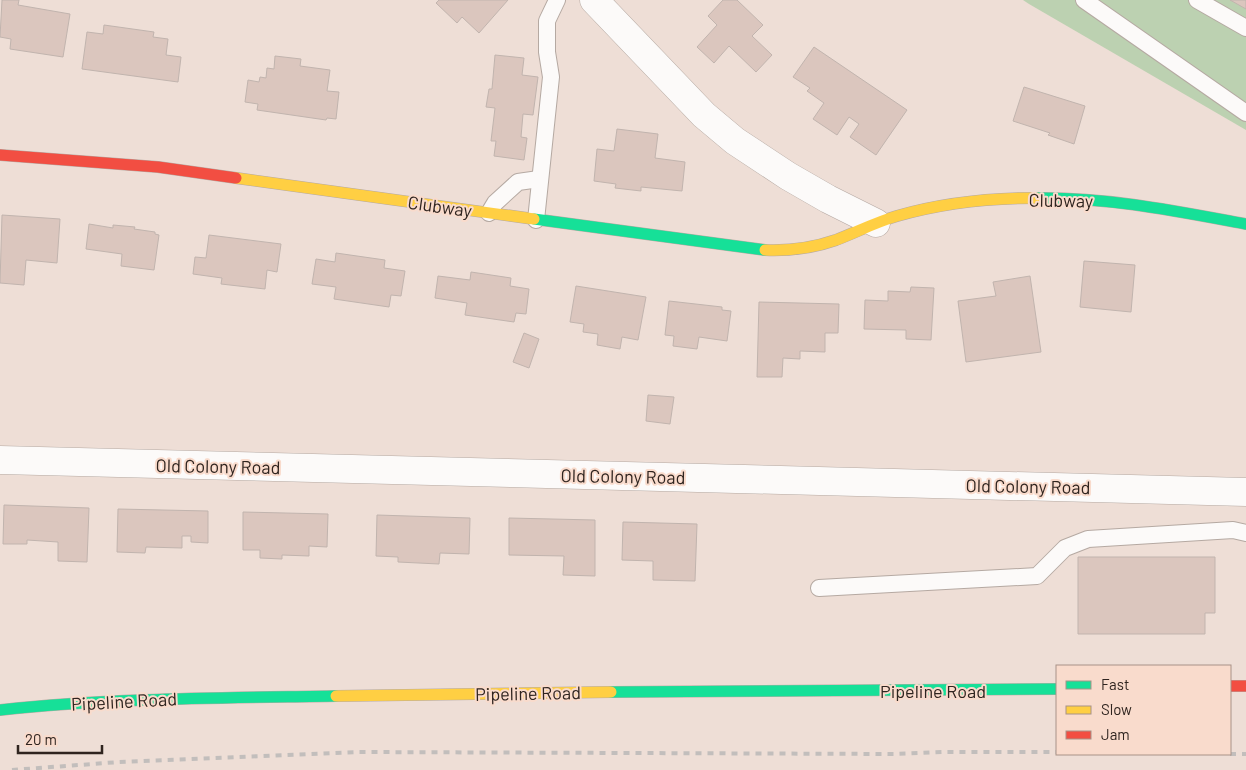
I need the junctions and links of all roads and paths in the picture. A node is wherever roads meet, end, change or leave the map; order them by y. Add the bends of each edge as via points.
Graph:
1 (557, 0) edge
2 (594, 0) edge
3 (1084, 0) edge
4 (1197, 0) edge
5 (1246, 28) edge
6 (1246, 113) edge
7 (0, 155) edge
8 (539, 179) junction
9 (488, 213) junction
10 (536, 220) junction
11 (876, 223) junction
12 (1246, 224) edge
13 (0, 460) edge
14 (1246, 492) edge
15 (1246, 533) edge
16 (819, 588) dead end
17 (1231, 686) edge
18 (1246, 686) edge
19 (1056, 689) edge
20 (0, 710) edge

1 - 8 lane via 547,21 551,78
2 - 11 street via 704,115 735,141 788,176
3 - 6 lane
4 - 5 lane
7 - 9 street, Clubway via 158,167
8 - 9 lane via 518,182
8 - 10 lane
9 - 10 street, Clubway
10 - 11 street, Clubway via 776,251 813,247
11 - 12 street, Clubway via 933,208 1001,200 1093,199
13 - 14 street, Old Colony Road
15 - 16 lane via 1233,530 1088,539 1065,548 1037,576
17 - 18 street
19 - 20 street, Pipeline Road via 529,692 208,698

